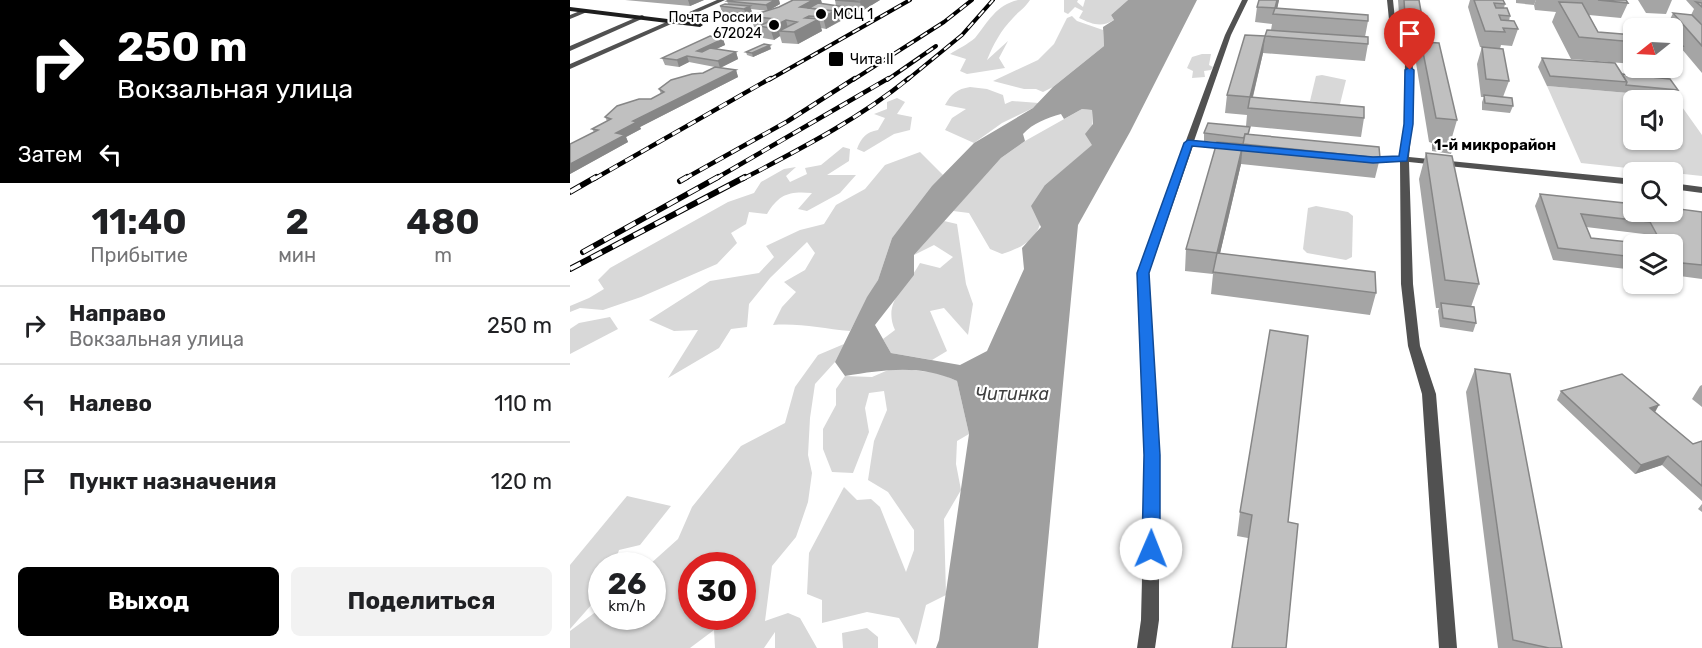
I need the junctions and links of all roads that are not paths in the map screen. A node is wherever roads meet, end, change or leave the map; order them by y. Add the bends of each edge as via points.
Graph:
1 (722, 0) edge
2 (1245, 0) edge
3 (1390, 0) edge
4 (570, 9) edge
5 (585, 10) junction
6 (570, 16) edge
7 (642, 17) junction
8 (673, 20) junction
9 (700, 25) dead end
10 (570, 49) edge
11 (570, 67) edge
12 (1188, 143) junction
13 (1246, 148) edge
14 (1350, 158) edge
15 (1404, 159) junction
16 (1623, 181) edge
17 (1683, 187) edge
18 (1702, 189) edge
19 (1146, 648) edge
20 (1448, 648) edge

1 - 8 street
2 - 12 street
3 - 15 street via 1395,49 1409,59
4 - 5 street
5 - 6 street
5 - 7 street
7 - 8 street
7 - 10 street
8 - 9 street
8 - 11 street
12 - 13 street
12 - 19 street via 1143,273 1152,455 1150,620
14 - 15 street
15 - 16 street
15 - 20 street via 1407,284 1414,346 1429,394
17 - 18 street

